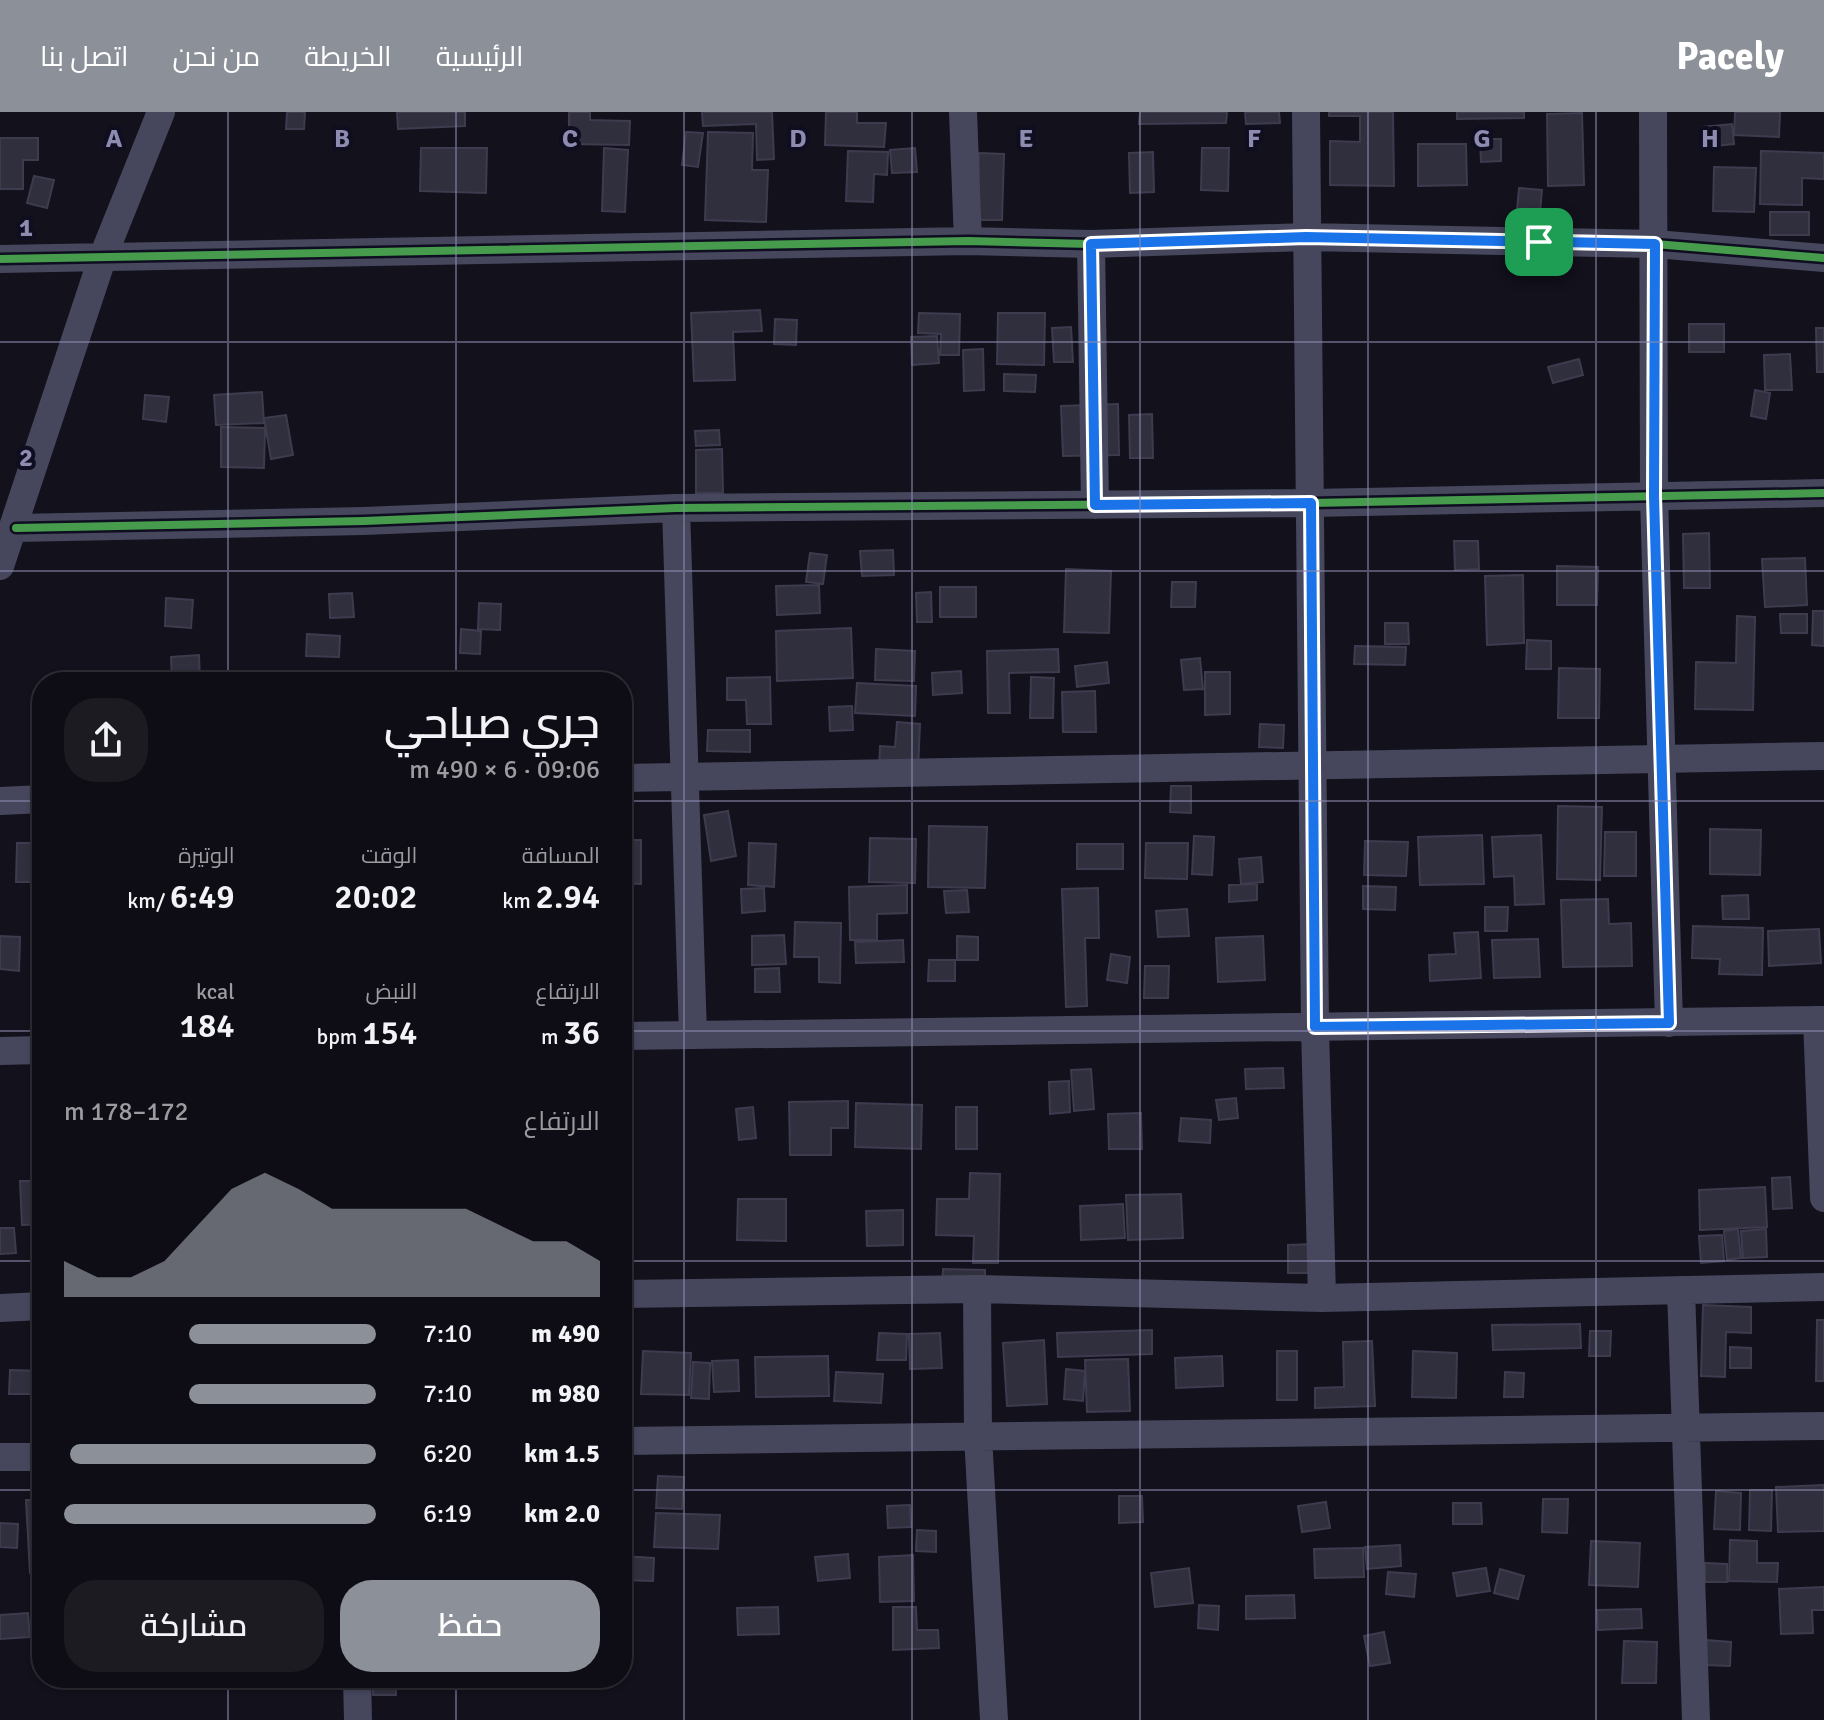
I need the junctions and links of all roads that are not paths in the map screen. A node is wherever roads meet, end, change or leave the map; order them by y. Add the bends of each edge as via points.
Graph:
1 (161, 112) edge
2 (963, 112) edge
3 (1306, 112) edge
4 (1653, 112) edge
5 (1306, 237) junction
6 (968, 241) junction
7 (1091, 244) junction
8 (1655, 244) junction
9 (1824, 258) edge
10 (0, 259) edge
11 (102, 259) junction
12 (1824, 493) edge
13 (1654, 496) junction
14 (1311, 503) junction
15 (1095, 505) junction
16 (676, 508) junction
17 (16, 528) junction
18 (0, 566) edge
19 (1824, 756) edge
20 (1662, 760) junction
21 (1312, 764) junction
22 (683, 776) junction
23 (632, 778) edge
24 (32, 799) edge
25 (0, 801) edge
26 (1821, 1020) edge
27 (1669, 1023) junction
28 (1315, 1027) junction
29 (693, 1035) junction
30 (632, 1036) edge
31 (32, 1050) edge
32 (0, 1051) edge
33 (1824, 1198) edge
34 (1824, 1287) edge
35 (977, 1289) junction
36 (1681, 1290) junction
37 (632, 1294) edge
38 (1322, 1298) junction
39 (32, 1306) edge
40 (0, 1308) edge
41 (1824, 1426) edge
42 (1684, 1430) junction
43 (978, 1436) junction
44 (632, 1441) edge
45 (0, 1457) edge
46 (32, 1457) edge
47 (357, 1688) edge
48 (358, 1720) edge
49 (994, 1720) edge
50 (1696, 1720) edge

1 - 11 street
2 - 6 street
3 - 5 street
4 - 8 street
5 - 7 street
5 - 8 street
5 - 14 street
6 - 7 street
6 - 11 street
7 - 15 street
8 - 9 street
8 - 13 street
10 - 11 street
11 - 17 street
12 - 13 street
13 - 14 street
13 - 20 street
14 - 15 street
14 - 21 street
15 - 16 street
16 - 17 street
16 - 22 street
17 - 18 street
19 - 20 street
20 - 21 street
20 - 27 street
21 - 22 street
21 - 28 street
22 - 23 street
22 - 29 street
24 - 25 street
26 - 27 street
26 - 33 street
27 - 28 street
28 - 29 street
28 - 38 street
29 - 30 street
31 - 32 street
34 - 36 street
35 - 37 street
35 - 38 street
35 - 43 street
36 - 38 street
36 - 42 street
39 - 40 street
41 - 42 street
42 - 43 street
42 - 50 street
43 - 44 street
43 - 49 street
45 - 46 street
47 - 48 street

